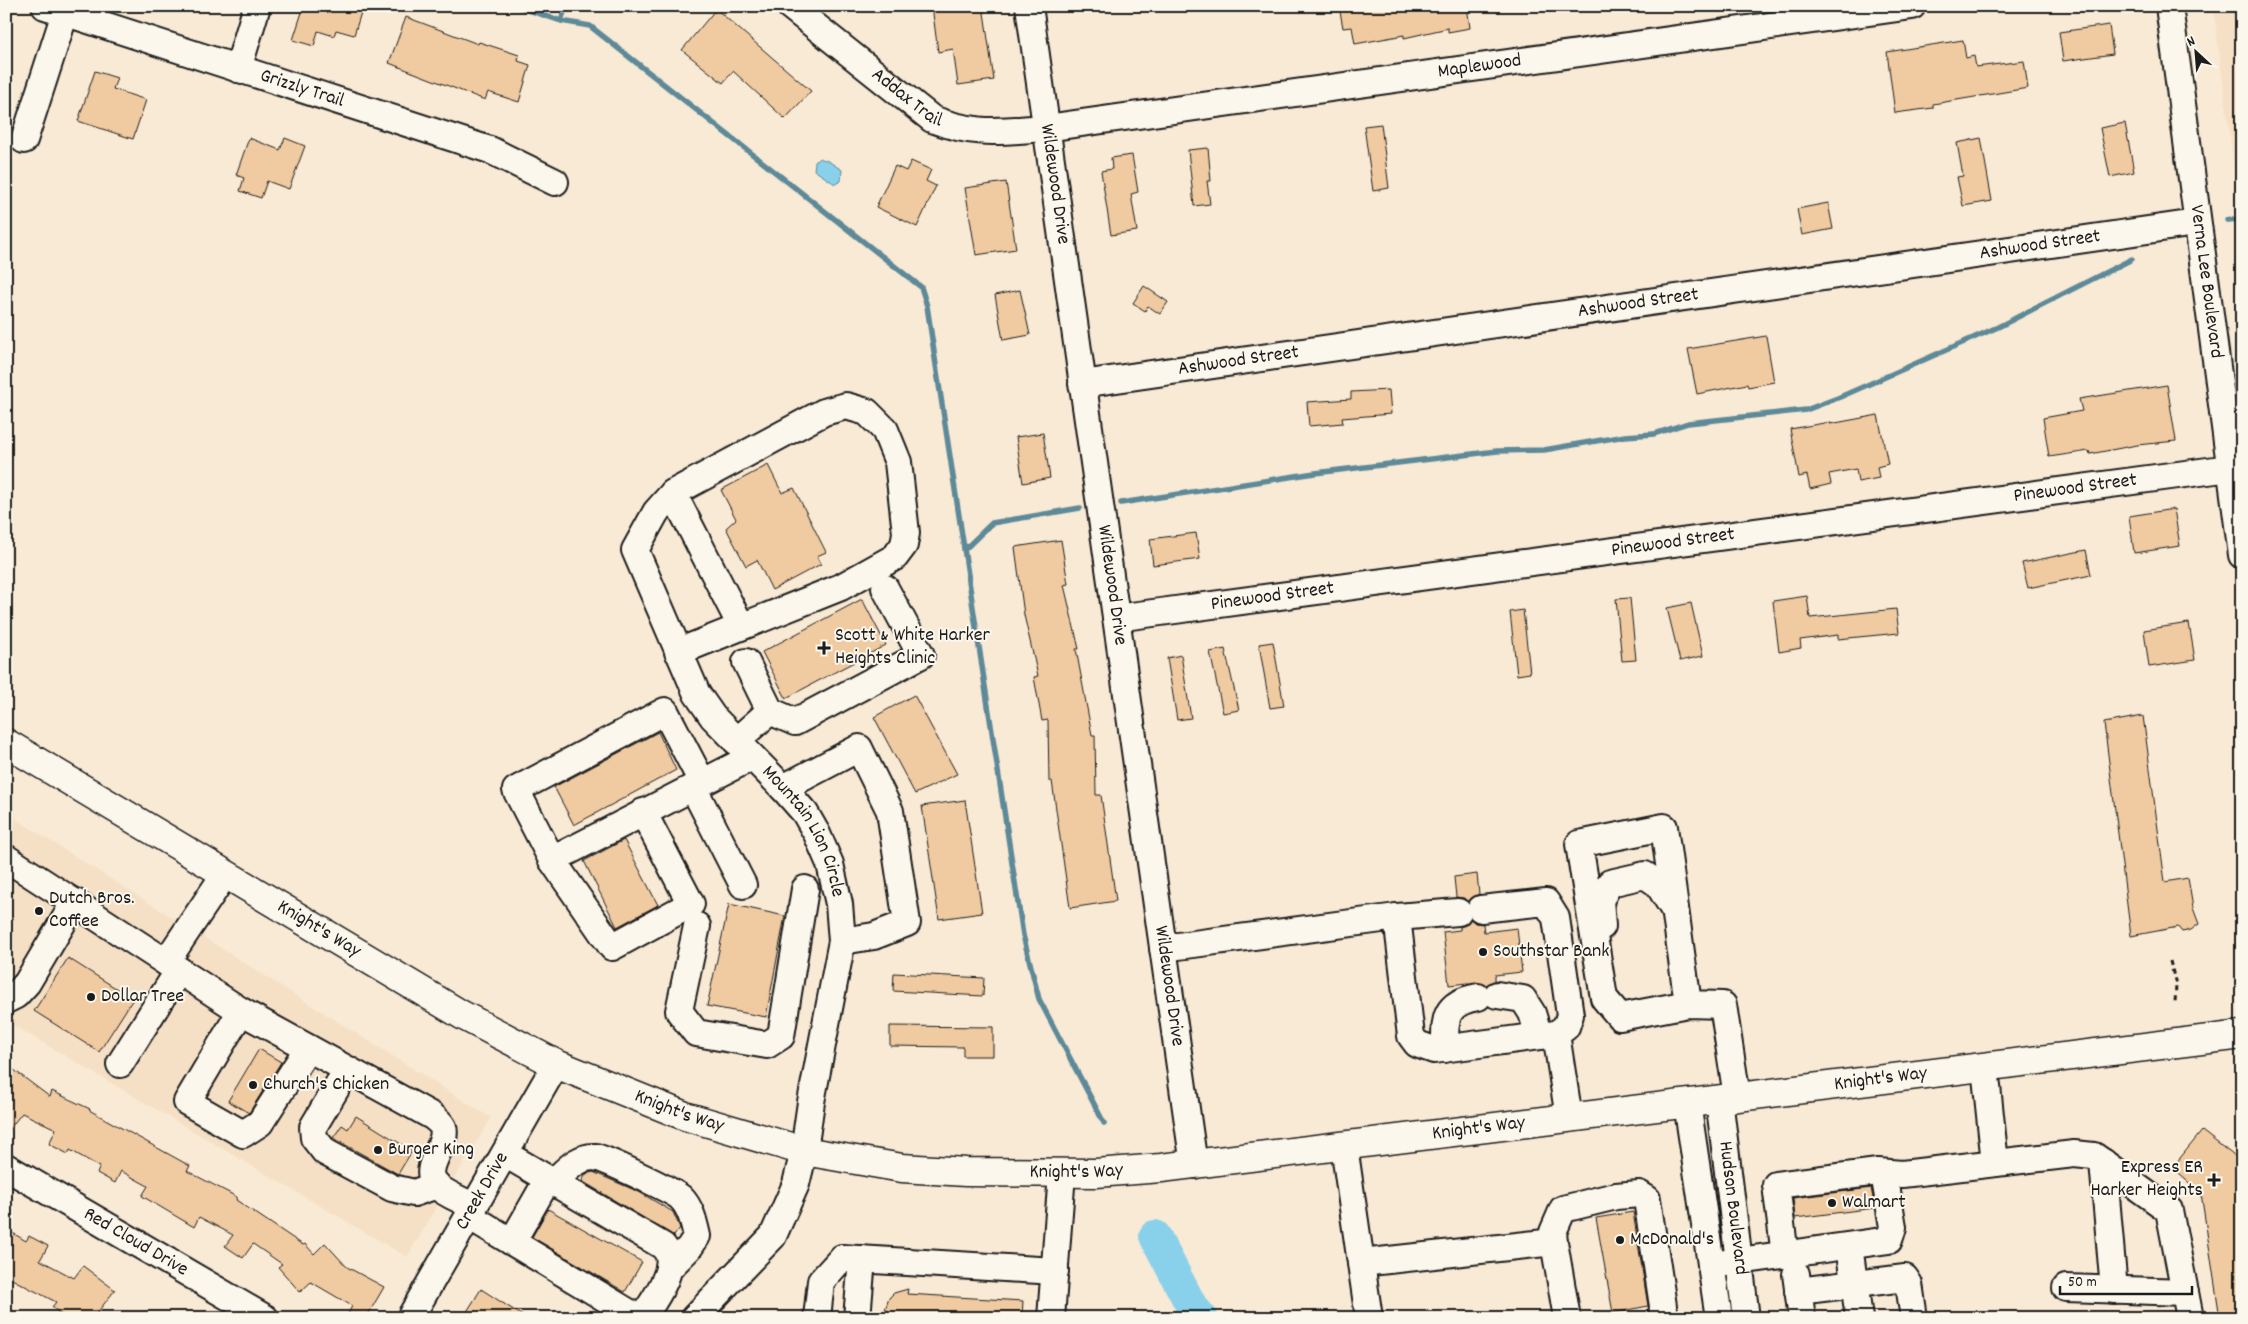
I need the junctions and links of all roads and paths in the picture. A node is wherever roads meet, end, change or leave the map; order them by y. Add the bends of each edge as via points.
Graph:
1 (257, 6) edge
2 (790, 6) edge
3 (1029, 6) edge
4 (1912, 6) edge
5 (2169, 6) edge
6 (55, 10) edge
7 (238, 69) junction
8 (1046, 128) junction
9 (24, 140) dead end
10 (555, 182) dead end
11 (2196, 222) junction
12 (1082, 384) junction
13 (2230, 468) junction
14 (673, 493) junction
15 (2242, 555) edge
16 (885, 588) dead end
17 (1116, 618) junction
18 (741, 626) junction
19 (678, 652) junction
20 (746, 662) dead end
21 (770, 711) junction
22 (6, 743) edge
23 (744, 749) junction
24 (697, 785) junction
25 (783, 788) junction
26 (643, 812) junction
27 (6, 858) edge
28 (552, 860) junction
29 (225, 874) junction
30 (743, 885) dead end
31 (75, 902) junction
32 (840, 904) junction
33 (1674, 909) junction
34 (1397, 917) junction
35 (697, 926) dead end
36 (842, 941) junction
37 (1163, 948) junction
38 (40, 961) junction
39 (2170, 961) dead end
40 (172, 966) junction
41 (6, 981) edge
42 (1604, 998) junction
43 (6, 1000) edge
44 (2175, 1003) dead end
45 (1688, 1004) junction
46 (241, 1011) junction
47 (783, 1020) junction
48 (825, 1026) junction
49 (1548, 1035) junction
50 (2242, 1035) edge
51 (308, 1048) junction
52 (1445, 1049) junction
53 (120, 1064) dead end
54 (556, 1064) junction
55 (1985, 1067) junction
56 (348, 1070) junction
57 (1728, 1098) junction
58 (1688, 1103) junction
59 (1569, 1118) junction
60 (1344, 1146) junction
61 (804, 1150) junction
62 (505, 1154) junction
63 (2103, 1162) junction
64 (1995, 1163) junction
65 (1194, 1165) junction
66 (6, 1167) edge
67 (1062, 1173) junction
68 (1884, 1173) junction
69 (551, 1181) junction
70 (436, 1185) junction
71 (472, 1211) junction
72 (512, 1242) junction
73 (1554, 1242) junction
74 (1849, 1246) junction
75 (1789, 1254) junction
76 (862, 1259) junction
77 (1739, 1261) junction
78 (1361, 1263) junction
79 (1711, 1265) junction
80 (669, 1268) junction
81 (1055, 1271) junction
82 (1854, 1284) junction
83 (2066, 1288) dead end
84 (2114, 1290) junction
85 (1798, 1291) junction
86 (2185, 1292) junction
87 (699, 1316) edge
88 (265, 1318) edge
89 (410, 1318) edge
90 (640, 1318) edge
91 (817, 1318) edge
92 (857, 1318) edge
93 (1050, 1318) edge
94 (1369, 1318) edge
95 (1567, 1318) edge
96 (1662, 1318) edge
97 (1719, 1318) edge
98 (1746, 1318) edge
99 (1802, 1318) edge
100 (1859, 1318) edge
101 (1914, 1318) edge
102 (2190, 1318) edge

1 - 7 street
2 - 8 street, Addax Trail via 932,119 973,131
3 - 8 street, Wildewood Drive
4 - 8 street, Maplewood
5 - 11 street, Verna Lee Boulevard
6 - 7 street, Grizzly Trail
6 - 9 street
7 - 10 street, Grizzly Trail via 490,150
8 - 12 street, Wildewood Drive
11 - 12 street, Ashwood Street
11 - 13 street, Verna Lee Boulevard
12 - 17 street, Wildewood Drive
13 - 15 street, Verna Lee Boulevard
13 - 17 street, Pinewood Street
14 - 18 street
14 - 18 street via 824,412 846,406 867,412 885,430 898,462 906,532 904,545 895,557 841,587
14 - 19 street, Mountain Lion Circle via 656,512 635,550
16 - 21 street via 921,655 794,722
17 - 37 street, Wildewood Drive
18 - 19 street
19 - 23 street, Mountain Lion Circle via 697,694 713,718
20 - 21 street
21 - 23 street
22 - 29 main road, Knight's Way
23 - 24 street
23 - 25 street, Mountain Lion Circle
24 - 26 street
24 - 28 street via 665,711 516,790
24 - 30 street
25 - 32 street, Mountain Lion Circle via 818,834
25 - 36 street via 859,748 890,811 907,923 874,936
26 - 28 street
26 - 28 street via 692,904 612,947
27 - 31 street
29 - 40 street
29 - 54 main road, Knight's Way via 462,1015
31 - 38 street
31 - 40 street
32 - 36 street, Mountain Lion Circle
32 - 47 street via 804,900
33 - 42 street via 1658,884 1645,875 1610,883 1600,900 1612,975
33 - 42 street via 1664,827 1579,844
33 - 45 street
34 - 37 street
34 - 49 street via 1546,902 1556,918 1570,1015 1566,1027
34 - 52 street via 1411,1036 1417,1044 1434,1050
35 - 47 street via 679,1011 696,1033 767,1045 780,1036
36 - 48 street, Mountain Lion Circle
37 - 65 street, Wildewood Drive
38 - 41 street
38 - 43 street via 27,983
39 - 44 path via 2176,985
40 - 46 street
40 - 53 street
42 - 45 street via 1620,1017
45 - 57 street, Hudson Boulevard via 1723,1006
46 - 51 street
46 - 51 street via 187,1102 243,1134 260,1123
47 - 48 street
48 - 61 street, Mountain Lion Circle
49 - 52 street
49 - 52 street via 1523,999 1487,996 1457,1004 1445,1018
49 - 59 street
50 - 55 main road, Knight's Way
51 - 56 street
54 - 61 main road, Knight's Way via 685,1116
54 - 62 street, Creek Drive
55 - 57 main road, Knight's Way
55 - 64 street
56 - 70 street via 432,1116 442,1125 444,1136 432,1167
56 - 70 street via 313,1127 314,1138 325,1152 392,1188 414,1193
57 - 58 main road, Knight's Way
57 - 77 street, Hudson Boulevard
58 - 59 main road, Knight's Way
58 - 79 street, Hudson Boulevard
59 - 60 main road, Knight's Way
60 - 65 main road, Knight's Way
60 - 78 street
61 - 67 main road, Knight's Way via 902,1168
61 - 87 street, Mountain Lion Circle via 791,1197 773,1236
62 - 69 street
62 - 71 street, Creek Drive
63 - 64 street via 2094,1156 2074,1154
63 - 84 street
63 - 86 street via 2169,1210
64 - 68 street via 1902,1174
65 - 67 main road, Knight's Way
66 - 88 street, Red Cloud Drive
67 - 81 street
68 - 74 street via 1892,1227 1889,1240
68 - 75 street via 1776,1185
69 - 72 street
69 - 80 street via 664,1246 669,1255
69 - 80 street via 574,1163 595,1157 682,1199 693,1217 697,1236
70 - 71 street
71 - 72 street
71 - 89 street, Creek Drive
72 - 90 street
73 - 78 street
73 - 95 street
73 - 96 street via 1553,1232 1563,1209 1616,1196 1639,1194 1647,1199
74 - 75 street
74 - 82 street
75 - 77 street
75 - 85 street
76 - 81 street
76 - 91 street via 842,1258 821,1281
76 - 92 street
77 - 79 street
77 - 98 street, Hudson Boulevard
78 - 94 street
79 - 97 street, Hudson Boulevard
80 - 90 street via 653,1302
81 - 93 street
82 - 85 street
82 - 100 street
82 - 101 street via 1905,1278 1909,1284
83 - 84 street
84 - 86 street
85 - 99 street
86 - 102 street

